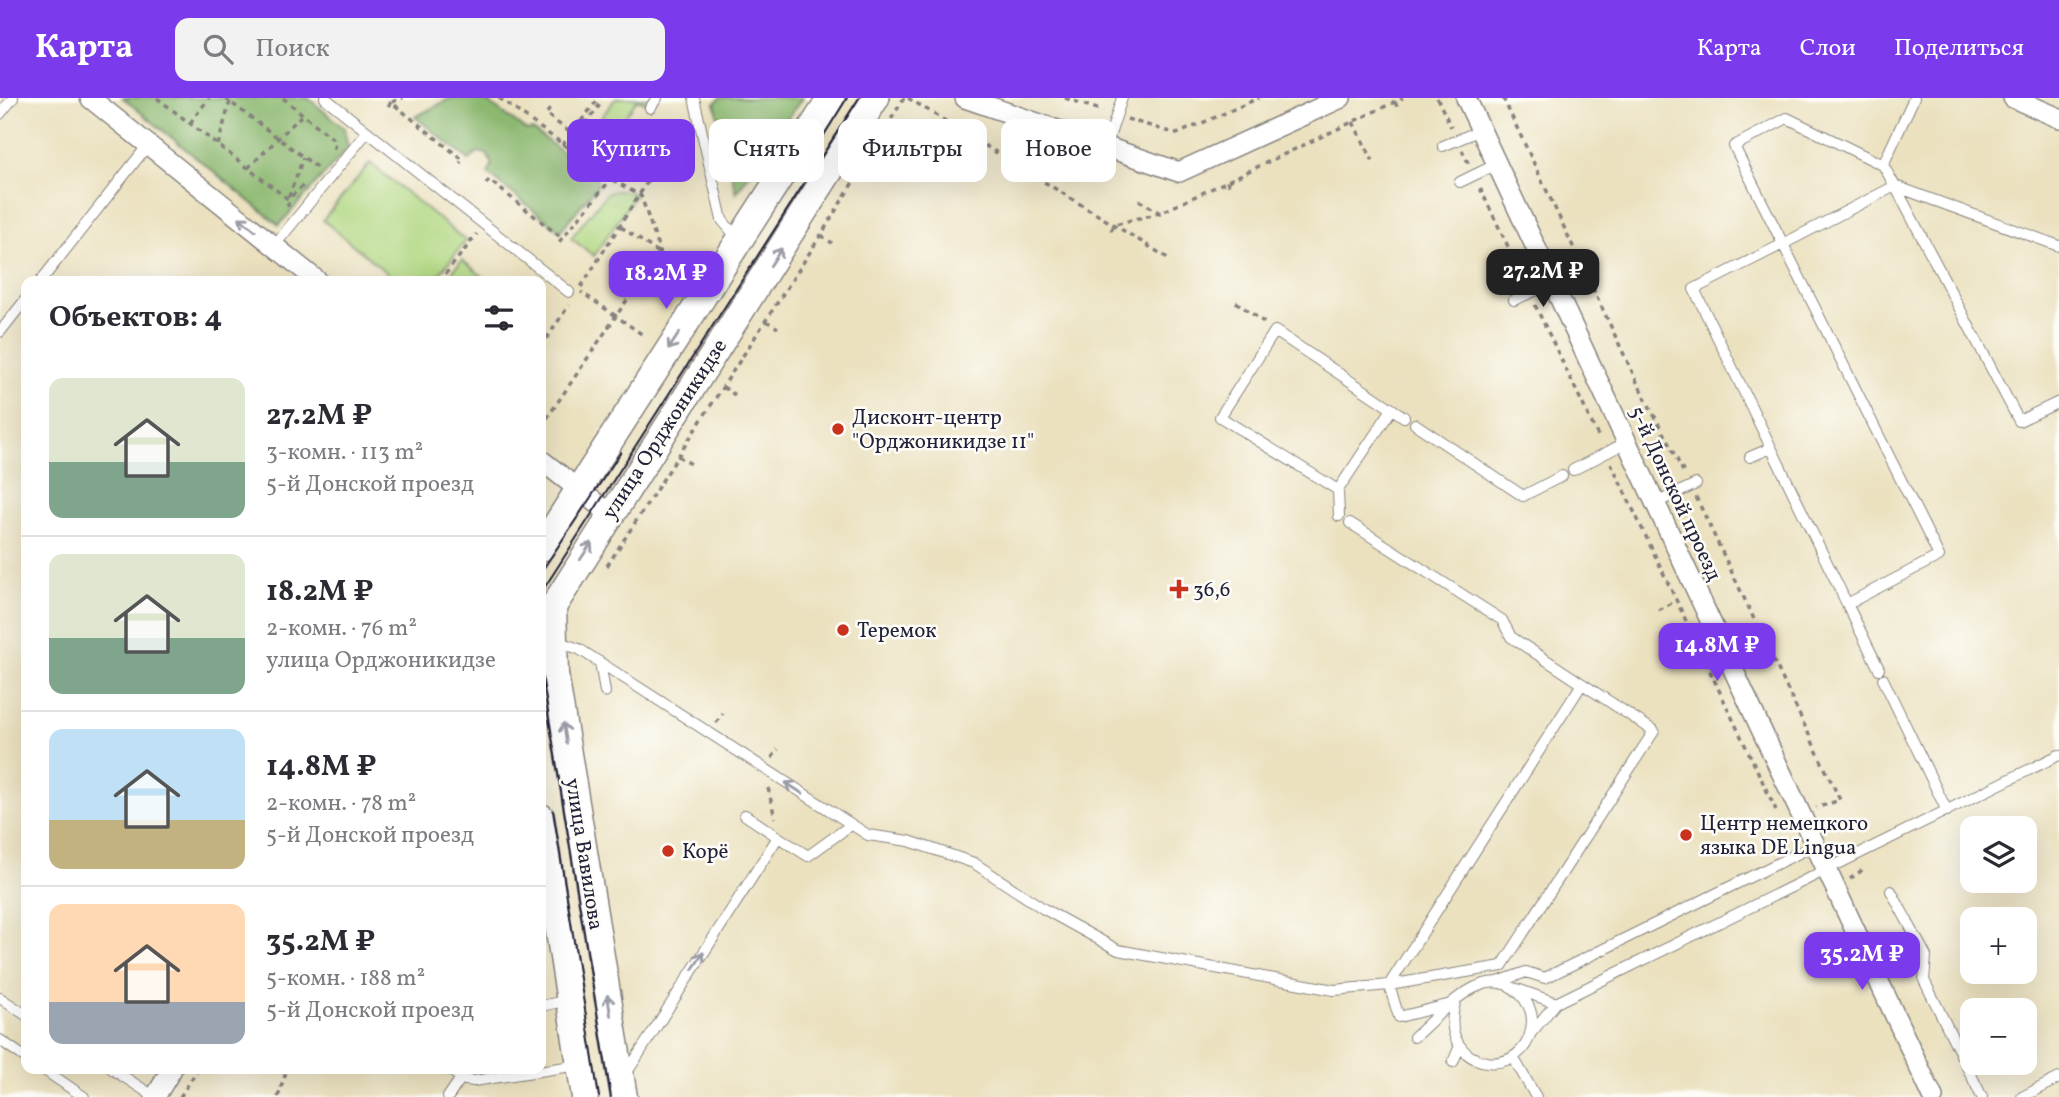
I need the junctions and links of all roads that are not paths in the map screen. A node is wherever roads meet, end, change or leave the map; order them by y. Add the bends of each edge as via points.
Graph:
1 (13, 98) edge
2 (90, 98) edge
3 (325, 98) edge
4 (657, 98) edge
5 (831, 98) edge
6 (876, 98) edge
7 (965, 98) edge
8 (1122, 98) edge
9 (1341, 98) edge
10 (1466, 98) edge
11 (1914, 98) edge
12 (2013, 98) edge
13 (695, 101) edge
14 (650, 108) dead end
15 (0, 114) edge
16 (2059, 118) edge
17 (1025, 119) edge
18 (1115, 119) edge
19 (1481, 130) junction
20 (367, 132) junction
21 (148, 145) junction
22 (1443, 146) dead end
23 (1116, 150) edge
24 (1497, 164) junction
25 (1884, 165) junction
26 (1460, 182) dead end
27 (1895, 186) junction
28 (739, 240) junction
29 (1783, 244) junction
30 (274, 246) junction
31 (2059, 246) edge
32 (45, 276) edge
33 (312, 276) edge
34 (1553, 283) junction
35 (574, 292) road end
36 (1514, 300) dead end
37 (21, 305) edge
38 (0, 332) edge
39 (2059, 402) edge
40 (1392, 408) junction
41 (1404, 417) dead end
42 (1415, 424) dead end
43 (1627, 442) junction
44 (1771, 448) junction
45 (1750, 457) dead end
46 (546, 468) edge
47 (1573, 470) dead end
48 (1562, 476) dead end
49 (1696, 484) dead end
50 (578, 490) junction
51 (1338, 490) junction
52 (1656, 503) junction
53 (610, 514) junction
54 (1339, 516) dead end
55 (1350, 523) dead end
56 (546, 540) edge
57 (1847, 604) junction
58 (547, 610) edge
59 (552, 640) junction
60 (600, 662) junction
61 (1582, 684) junction
62 (605, 692) dead end
63 (2059, 755) edge
64 (1947, 811) junction
65 (745, 815) dead end
66 (851, 825) junction
67 (778, 837) junction
68 (1815, 845) junction
69 (546, 849) edge
70 (1827, 870) junction
71 (1891, 891) dead end
72 (1498, 982) junction
73 (1389, 985) junction
74 (1514, 988) junction
75 (0, 998) edge
76 (570, 1000) junction
77 (1455, 1003) junction
78 (1556, 1003) junction
79 (546, 1005) edge
80 (21, 1012) edge
81 (1531, 1033) junction
82 (1414, 1037) dead end
83 (0, 1040) edge
84 (1459, 1048) junction
85 (21, 1055) edge
86 (1513, 1057) junction
87 (1453, 1062) dead end
88 (580, 1065) junction
89 (546, 1070) edge
90 (50, 1074) edge
91 (121, 1074) edge
92 (169, 1074) edge
93 (455, 1074) edge
94 (520, 1074) edge
95 (461, 1078) junction
96 (2059, 1078) edge
97 (621, 1079) edge
98 (84, 1097) edge
99 (155, 1097) edge
100 (448, 1097) edge
101 (585, 1097) edge
102 (1535, 1097) edge
103 (1933, 1097) edge
104 (1982, 1097) edge
105 (2022, 1097) edge

1 - 15 lane
2 - 21 street
3 - 20 lane
4 - 14 lane
5 - 28 main road, улица Орджоникидзе
53 -> 6 main road, улица Орджоникидзе
7 - 17 street
8 - 18 lane
9 - 23 street via 1179,172
10 - 19 street, 5-й Донской проезд
11 - 25 lane
12 - 16 street
13 - 28 lane via 722,220
19 - 22 lane
19 - 24 street, 5-й Донской проезд
20 - 30 lane
20 - 35 lane
30 -> 21 street
21 - 32 lane
24 - 26 lane
24 - 34 street, 5-й Донской проезд
25 - 27 lane
25 - 29 lane via 1787,118 1734,146
27 - 29 lane
27 - 31 lane
27 - 39 lane via 2019,421
28 -> 50 main road, улица Орджоникидзе
29 - 44 lane via 1694,289
29 - 57 lane via 1939,556
30 - 33 street
34 - 36 lane
34 - 43 street, 5-й Донской проезд
37 - 38 lane
40 - 41 lane
40 - 51 lane
40 - 51 lane via 1275,331 1220,417
42 - 48 lane via 1523,496
43 - 47 lane
43 - 52 street, 5-й Донской проезд
44 - 45 lane
44 - 57 lane
46 - 50 street
49 - 52 lane
50 - 53 street
50 - 56 main road, улица Орджоникидзе
51 - 54 lane
52 - 68 street, 5-й Донской проезд
58 -> 53 main road, улица Орджоникидзе
55 - 61 lane via 1502,620 1511,637
57 - 64 lane
58 - 59 main road, улица Вавилова
59 - 60 lane via 573,645
97 -> 59 main road, улица Вавилова
60 - 62 lane
66 -> 60 lane
61 - 73 lane
61 - 73 lane via 1654,731 1502,966
63 - 64 lane
64 - 70 lane
65 - 67 lane
66 - 67 lane via 808,856
66 - 73 lane via 868,835 909,841 974,863 1118,950 1334,990
97 -> 67 lane via 678,999
68 - 70 street, 5-й Донской проезд
68 - 72 lane via 1545,978 1526,972
69 - 76 main road, улица Вавилова
70 - 78 lane
70 - 103 street, 5-й Донской проезд
71 - 104 lane via 1926,956 1924,980
72 - 74 lane
72 - 77 lane via 1466,990
73 - 77 lane via 1399,1017
74 - 78 lane
74 - 81 lane via 1526,1000 1532,1016
75 - 80 lane
76 - 79 lane
76 - 88 main road, улица Вавилова
77 - 82 lane
77 - 84 lane via 1450,1020
78 - 81 lane
81 - 86 lane via 1525,1047
83 - 85 lane
84 - 86 lane via 1475,1060 1494,1063
84 - 87 lane
86 - 102 lane
88 - 89 lane
88 - 97 main road
88 - 101 main road, улица Вавилова
90 - 98 lane
91 - 99 lane
92 - 99 street
93 - 95 lane
94 - 95 lane via 474,1081
95 - 100 lane
96 - 105 lane

